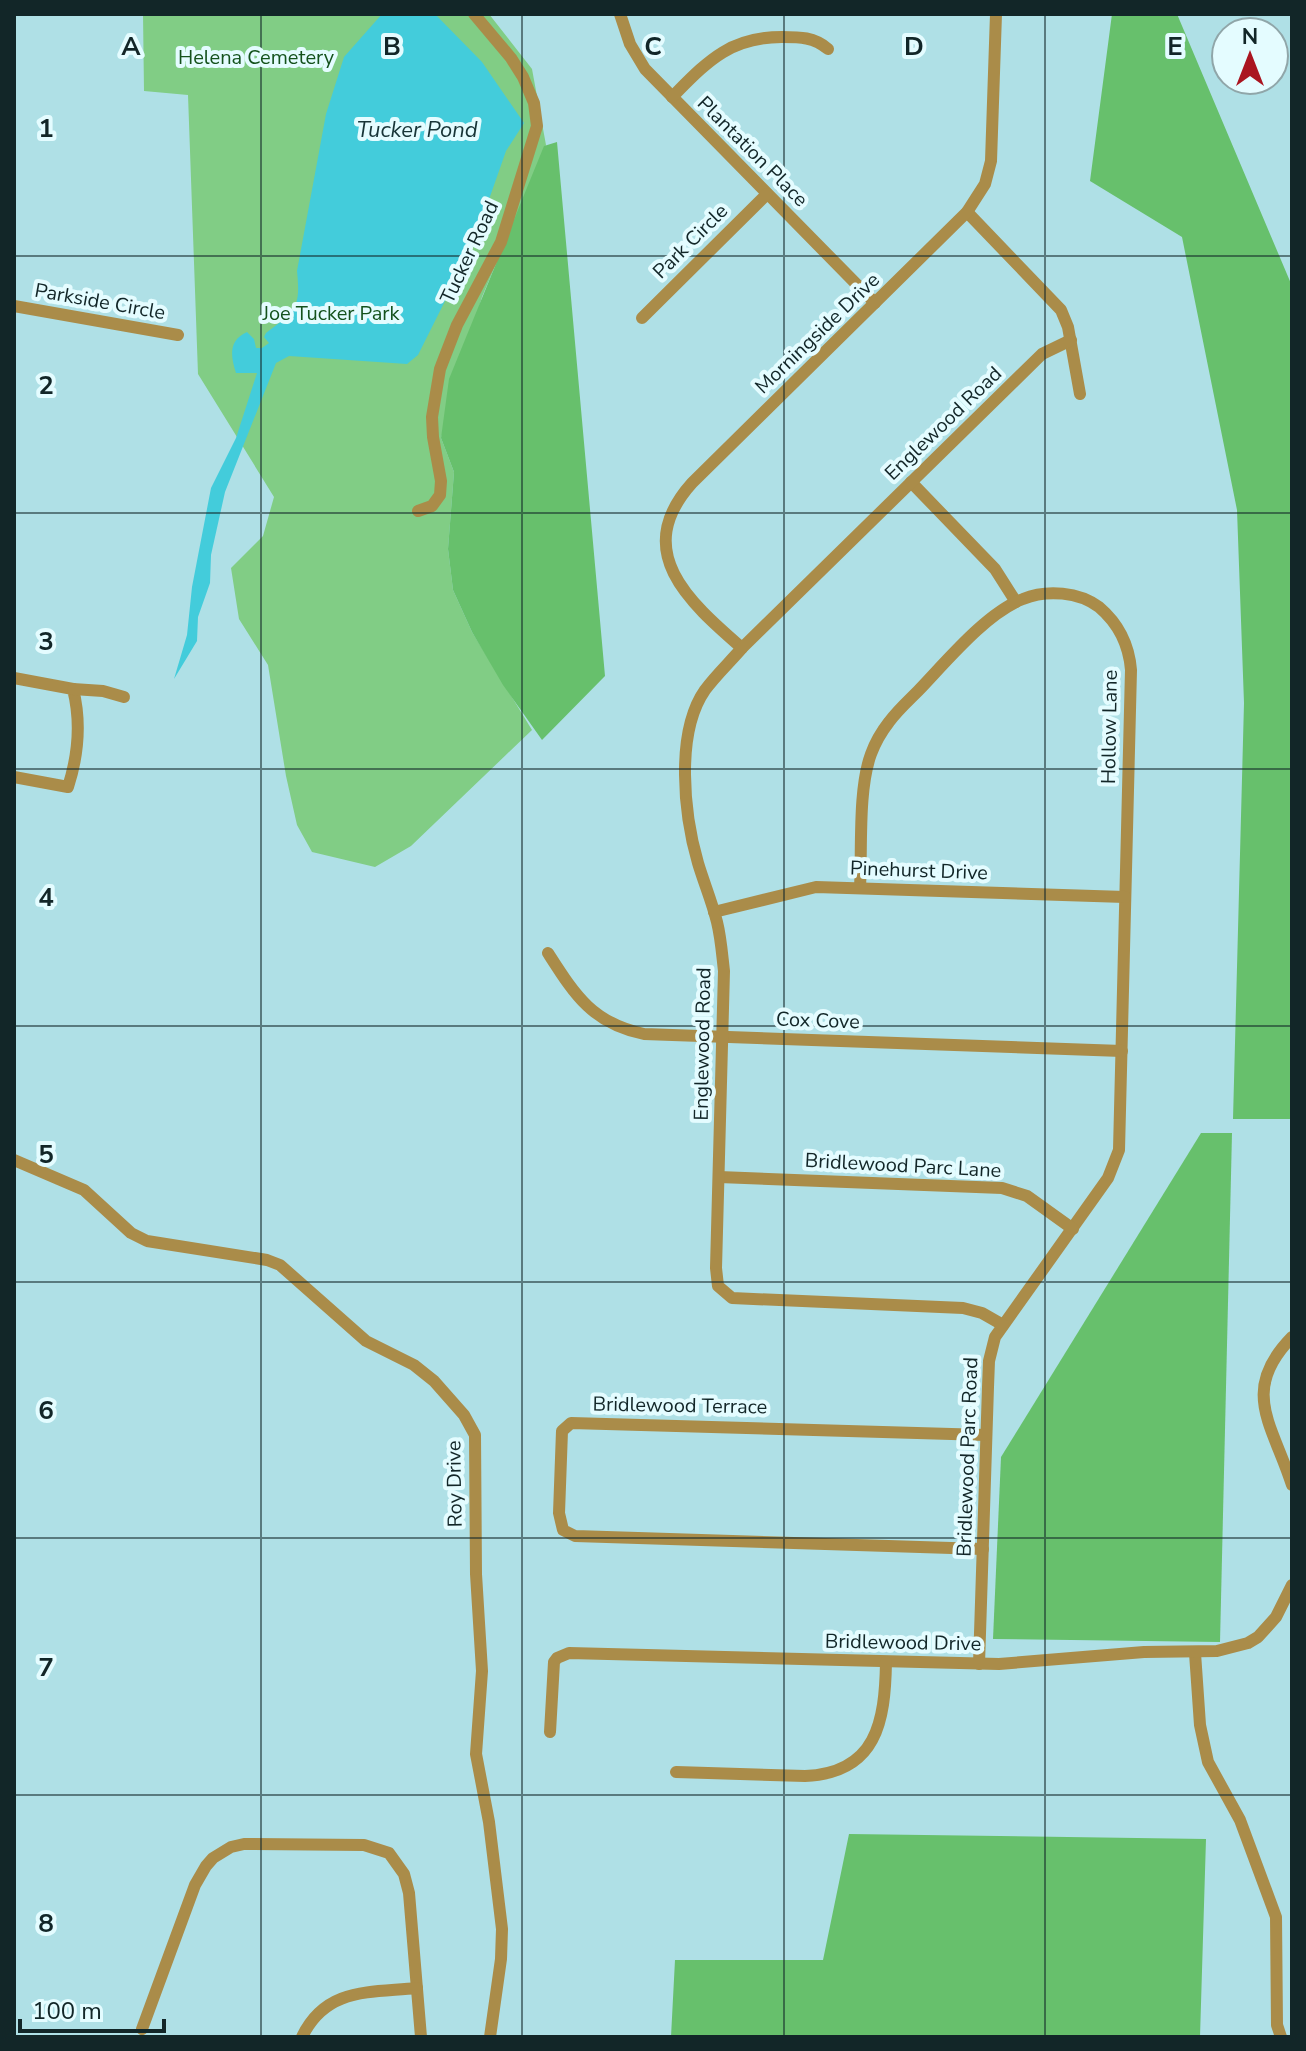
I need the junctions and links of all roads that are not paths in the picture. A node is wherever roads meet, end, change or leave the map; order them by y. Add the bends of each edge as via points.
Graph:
1 (474, 14) edge
2 (620, 14) edge
3 (996, 14) edge
4 (828, 49) dead end
5 (672, 97) junction
6 (767, 194) junction
7 (967, 212) junction
8 (875, 303) junction
9 (14, 306) edge
10 (642, 318) dead end
11 (178, 335) dead end
12 (1071, 340) junction
13 (1080, 394) dead end
14 (911, 482) junction
15 (418, 511) dead end
16 (1016, 602) junction
17 (742, 648) junction
18 (14, 678) edge
19 (73, 689) junction
20 (124, 697) dead end
21 (14, 777) edge
22 (860, 888) junction
23 (1125, 897) junction
24 (714, 912) junction
25 (548, 953) dead end
26 (724, 1037) junction
27 (1122, 1051) junction
28 (14, 1160) edge
29 (719, 1177) junction
30 (1073, 1229) junction
31 (1003, 1325) junction
32 (1292, 1337) edge
33 (986, 1435) junction
34 (1292, 1485) edge
35 (983, 1549) junction
36 (1292, 1585) edge
37 (1195, 1653) junction
38 (886, 1662) junction
39 (979, 1664) junction
40 (550, 1732) dead end
41 (676, 1772) dead end
42 (1278, 1980) junction
43 (1292, 1982) edge
44 (417, 1988) junction
45 (142, 2029) dead end
46 (302, 2037) edge
47 (421, 2037) edge
48 (490, 2037) edge
49 (1281, 2037) edge

1 - 15 street, Tucker Road via 523,77 537,126 501,242 440,369 432,417 442,488 432,506
2 - 5 street, Plantation Place via 637,57
3 - 7 street, Morningside Drive via 991,161 981,194
4 - 5 street via 807,38 749,39 717,55
5 - 6 street, Plantation Place
6 - 8 street, Plantation Place
6 - 10 street, Park Circle
7 - 8 street, Morningside Drive
7 - 12 street via 1056,303
8 - 17 street, Morningside Drive via 692,483 670,512 665,540 672,574
9 - 11 street, Parkside Circle
12 - 13 street
12 - 14 street, Englewood Road via 1042,354
14 - 16 street via 995,569
14 - 17 street, Englewood Road
16 - 22 street, Hollow Lane via 943,665 882,732 865,784
16 - 23 street, Hollow Lane via 1042,594 1086,599 1111,619 1126,643 1131,670
17 - 24 street, Englewood Road via 704,691 685,749 693,842
18 - 19 street
19 - 20 street
19 - 21 street via 77,735 68,787
22 - 23 street, Pinehurst Drive
22 - 24 street, Pinehurst Drive via 797,890
23 - 27 street, Hollow Lane
24 - 26 street, Englewood Road via 724,971
25 - 26 street, Cox Cove via 579,999 613,1025 644,1034
26 - 27 street, Cox Cove
26 - 29 street, Englewood Road
27 - 30 street, Bridlewood Parc Road via 1118,1157
28 - 48 street, Roy Drive via 84,1190 147,1241 280,1265 366,1341 434,1381 472,1426 482,1671 476,1754 502,1929
29 - 30 street, Bridlewood Parc Lane via 1002,1188 1027,1196
29 - 31 street, Englewood Road via 716,1279 725,1295 953,1307 982,1313
30 - 31 street, Bridlewood Parc Road
31 - 33 street, Bridlewood Parc Road via 991,1353
32 - 34 street via 1270,1364 1262,1394
33 - 35 street, Bridlewood Parc Road
33 - 35 street, Bridlewood Terrace via 571,1423 562,1431 559,1513 563,1530 575,1536
35 - 39 street, Bridlewood Parc Road
36 - 37 street, Bridlewood Drive via 1276,1617 1258,1637
37 - 39 street, Bridlewood Drive
37 - 42 street via 1208,1762 1240,1820 1276,1917
38 - 39 street, Bridlewood Drive
38 - 40 street, Bridlewood Drive via 569,1653 553,1666
38 - 41 street via 885,1697 873,1742 839,1770 819,1775
42 - 43 street
42 - 49 street
44 - 45 street via 406,1881 389,1853 364,1845 244,1844 222,1852 200,1874
44 - 46 street via 341,1998 315,2016
44 - 47 street

